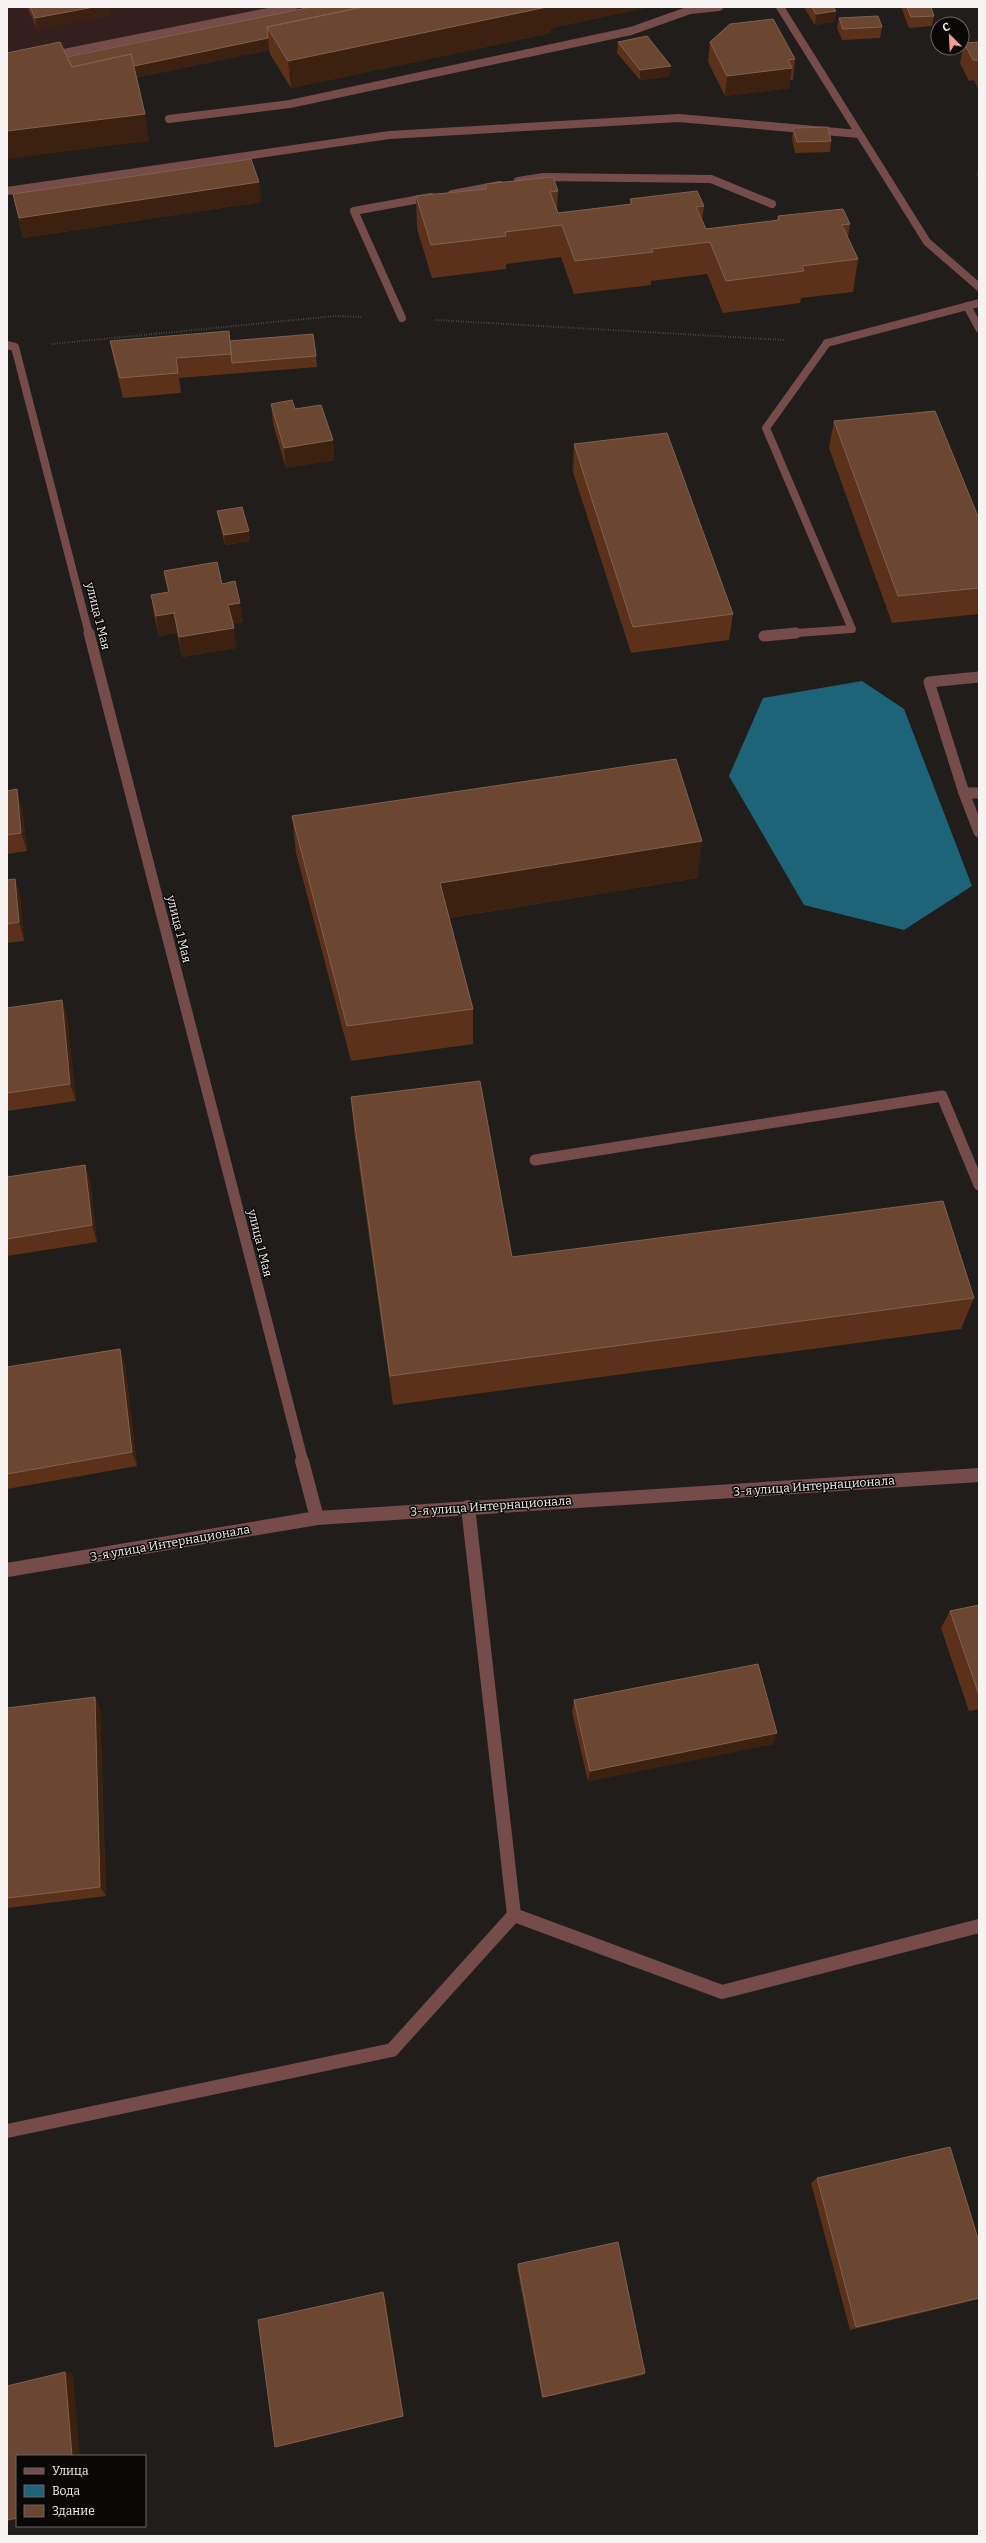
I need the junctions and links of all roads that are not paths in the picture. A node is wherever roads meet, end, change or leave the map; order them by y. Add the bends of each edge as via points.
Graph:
1 (293, 7) edge
2 (719, 7) edge
3 (780, 7) edge
4 (39, 58) edge
5 (169, 119) dead end
6 (860, 134) junction
7 (7, 191) edge
8 (772, 204) dead end
9 (979, 287) edge
10 (979, 303) edge
11 (967, 306) junction
12 (402, 318) dead end
13 (979, 328) edge
14 (11, 346) edge
15 (764, 636) dead end
16 (979, 677) edge
17 (964, 793) junction
18 (979, 793) edge
19 (979, 832) edge
20 (535, 1160) dead end
21 (979, 1185) edge
22 (979, 1475) edge
23 (468, 1507) junction
24 (317, 1518) junction
25 (7, 1570) edge
26 (514, 1915) junction
27 (979, 1926) edge
28 (7, 2131) edge

1 - 4 street
2 - 5 street via 690,10 631,31 290,104
3 - 6 street
6 - 7 street via 679,118 389,135
6 - 9 street via 927,242
8 - 12 street via 711,180 543,177 354,211
10 - 11 street
11 - 13 street
11 - 15 street via 827,343 766,428 852,629
14 - 24 street, улица 1 Мая
16 - 17 street via 929,682
17 - 18 street
17 - 19 street
20 - 21 street via 942,1096
22 - 23 street, 3-я улица Интернационала
23 - 24 street, 3-я улица Интернационала
23 - 26 street
24 - 25 street, 3-я улица Интернационала
26 - 27 street via 722,1992
26 - 28 street via 392,2050

